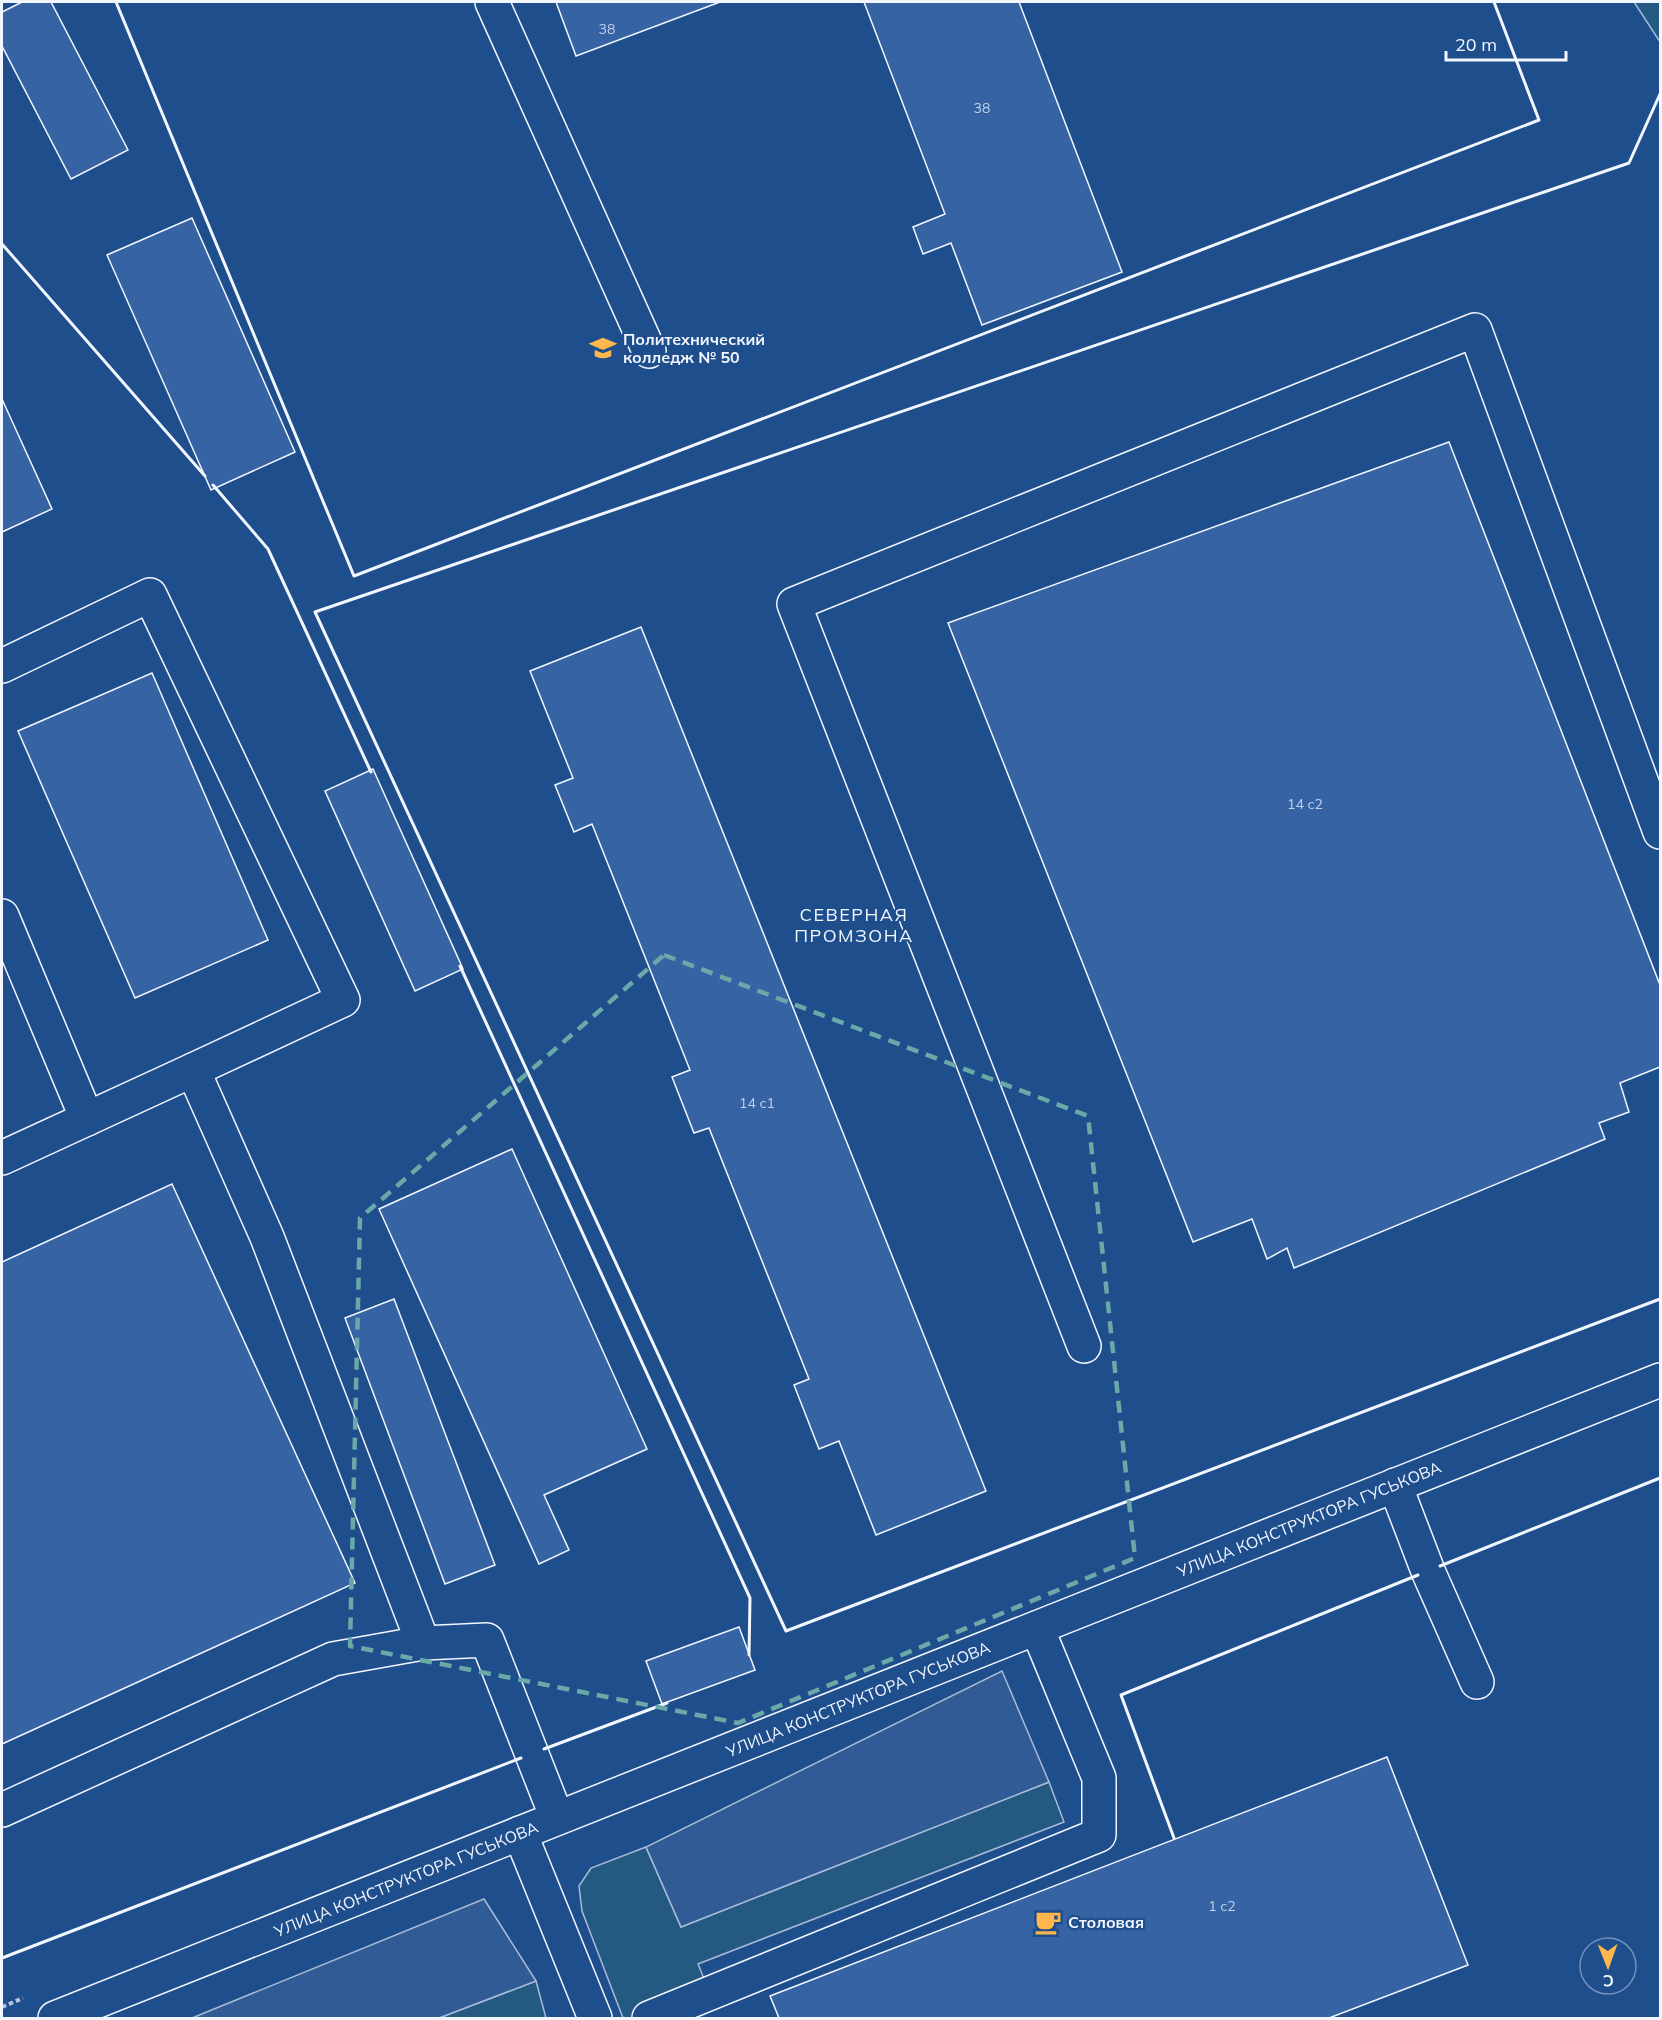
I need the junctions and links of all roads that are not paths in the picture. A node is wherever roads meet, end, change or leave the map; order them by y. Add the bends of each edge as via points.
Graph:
1 (492, 2) edge
2 (649, 351) dead end
3 (2, 666) edge
4 (1660, 832) edge
5 (2, 916) edge
6 (193, 1070) junction
7 (87, 1119) junction
8 (2, 1158) edge
9 (1084, 1346) dead end
10 (1660, 1380) edge
11 (1395, 1485) junction
12 (1037, 1628) junction
13 (423, 1643) junction
14 (1477, 1683) dead end
15 (2, 1810) edge
16 (557, 1818) junction
17 (520, 1833) junction
18 (110, 2008) edge
19 (55, 2019) edge
20 (595, 2019) edge
21 (649, 2019) edge

1 - 2 street
3 - 6 street via 150,595 333,978 343,1000
4 - 9 street via 1475,330 794,604
5 - 7 street
6 - 7 street
6 - 13 street via 267,1237
7 - 8 street
10 - 11 street, УЛИЦА КОНСТРУКТОРА ГУСЬКОВА
11 - 12 street, УЛИЦА КОНСТРУКТОРА ГУСЬКОВА
11 - 14 street
12 - 16 street, УЛИЦА КОНСТРУКТОРА ГУСЬКОВА
12 - 21 street via 1099,1778 1099,1835
13 - 15 street via 333,1659
13 - 16 street via 488,1640
16 - 17 street, УЛИЦА КОНСТРУКТОРА ГУСЬКОВА
17 - 18 street, УЛИЦА КОНСТРУКТОРА ГУСЬКОВА
17 - 20 street
18 - 19 street, УЛИЦА КОНСТРУКТОРА ГУСЬКОВА

